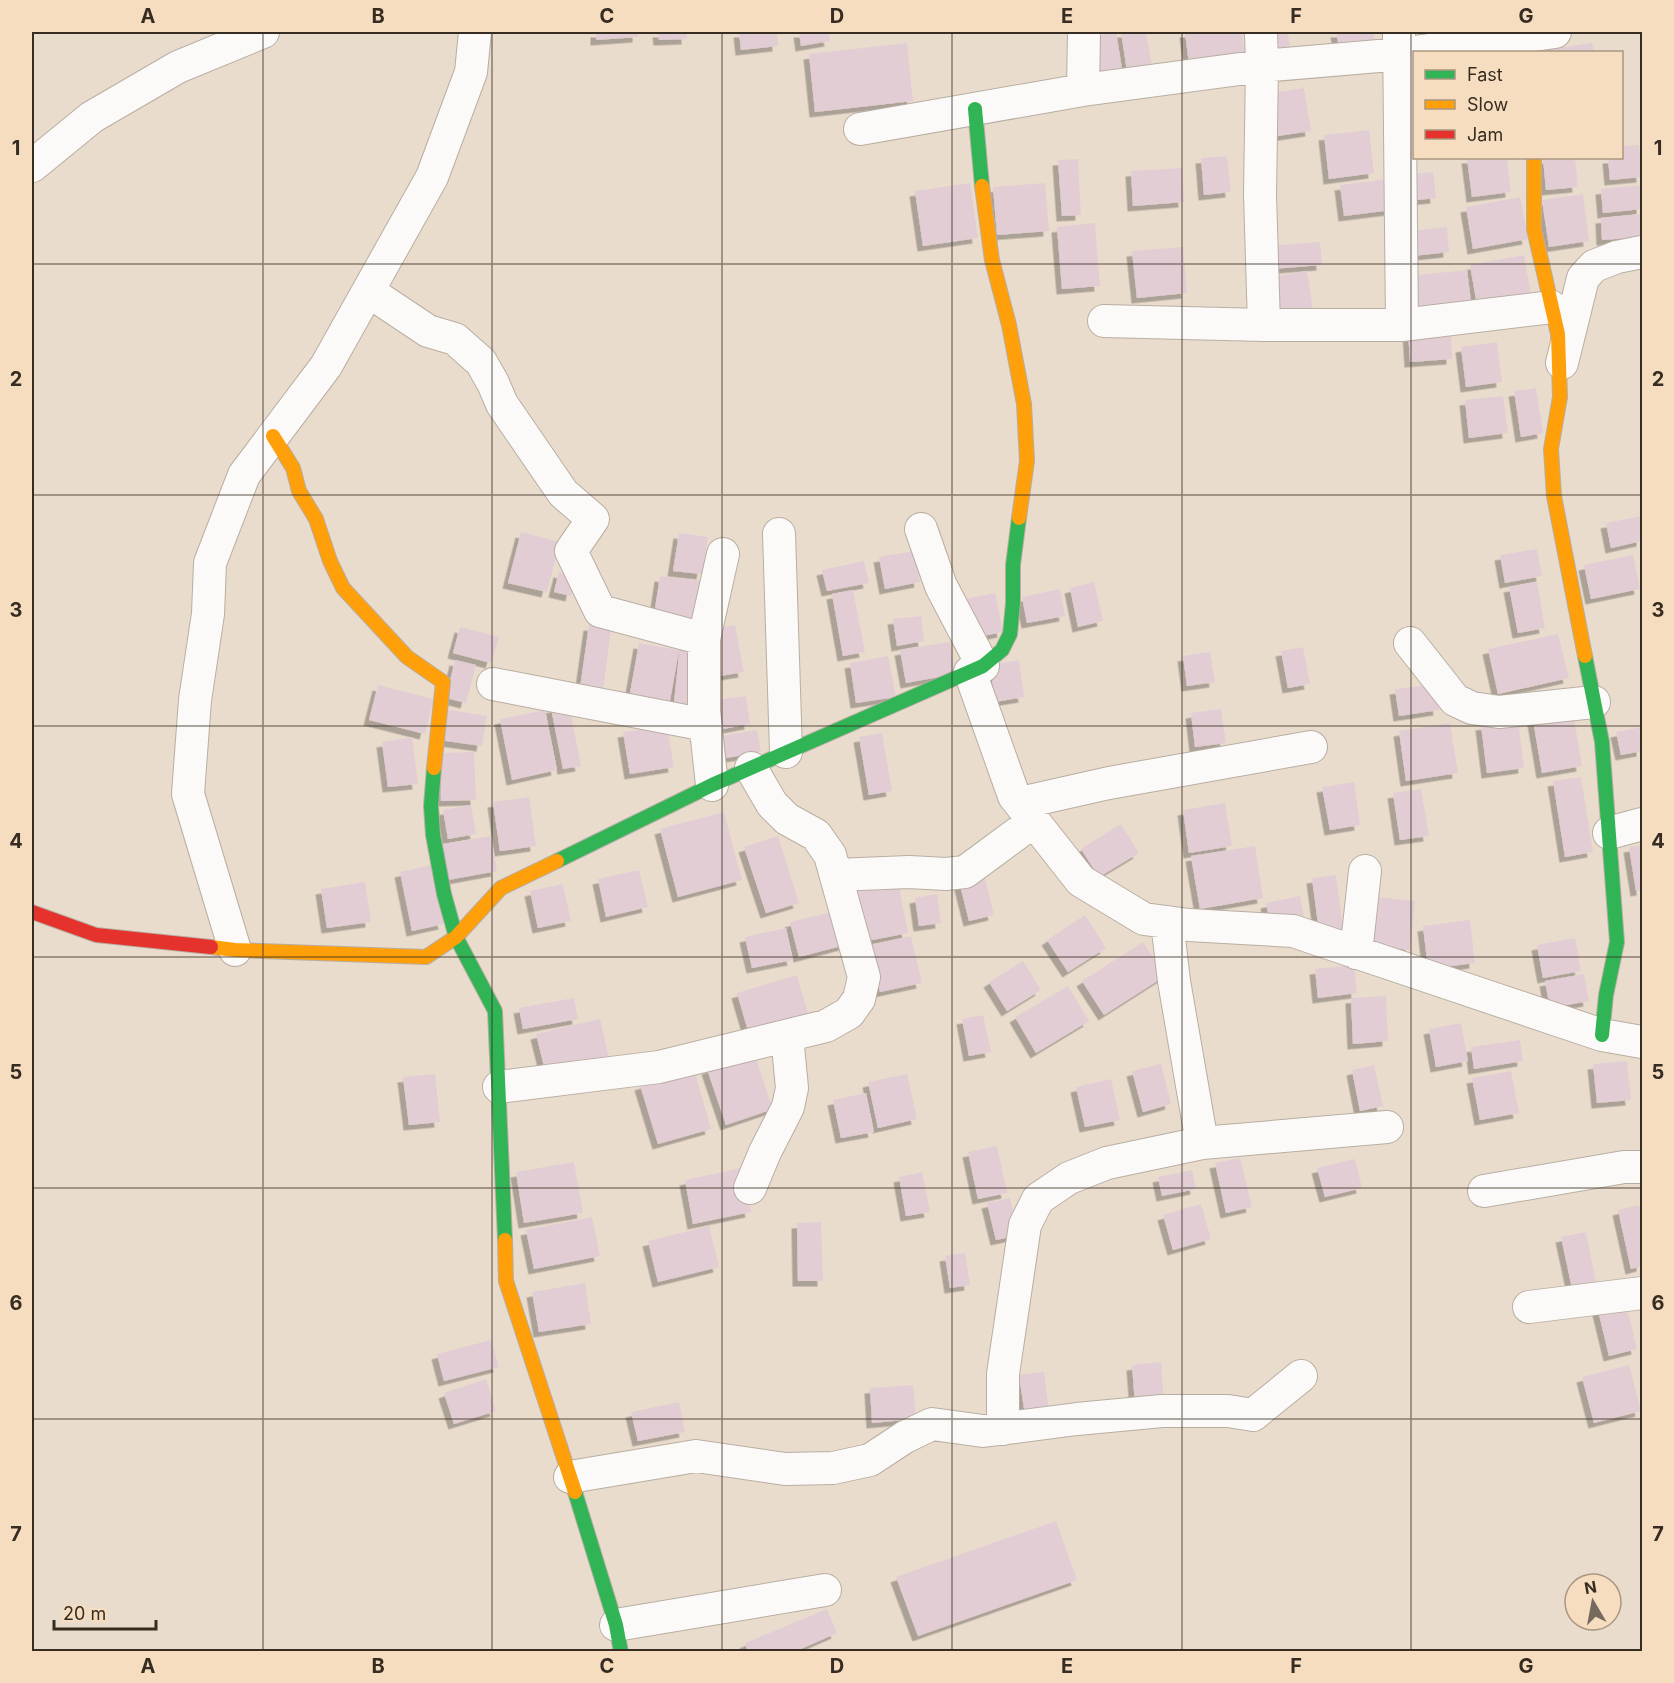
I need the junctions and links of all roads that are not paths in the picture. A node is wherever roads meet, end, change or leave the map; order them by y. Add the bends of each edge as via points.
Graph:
1 (263, 32) edge
2 (475, 32) edge
3 (1084, 32) edge
4 (1260, 32) edge
5 (1539, 38) edge
6 (1407, 48) edge
7 (1262, 66) junction
8 (1083, 90) junction
9 (975, 109) junction
10 (860, 129) dead end
11 (1534, 159) edge
12 (32, 166) edge
13 (1642, 252) edge
14 (368, 291) junction
15 (1552, 307) junction
16 (1104, 321) dead end
17 (1264, 325) junction
18 (1402, 325) junction
19 (1560, 370) junction
20 (273, 436) junction
21 (921, 529) dead end
22 (779, 534) dead end
23 (723, 554) dead end
24 (704, 639) junction
25 (1410, 643) dead end
26 (977, 669) junction
27 (493, 684) dead end
28 (1594, 702) junction
29 (706, 725) junction
30 (1311, 747) dead end
31 (786, 752) junction
32 (751, 768) junction
33 (712, 785) junction
34 (1027, 812) junction
35 (1642, 824) edge
36 (1609, 833) junction
37 (1365, 871) dead end
38 (836, 875) junction
39 (32, 912) edge
40 (1167, 922) junction
41 (456, 937) junction
42 (235, 950) junction
43 (1356, 953) junction
44 (1602, 1035) junction
45 (787, 1036) junction
46 (1642, 1042) edge
47 (499, 1087) junction
48 (1387, 1126) dead end
49 (1202, 1143) junction
50 (1642, 1167) edge
51 (750, 1188) dead end
52 (1484, 1191) dead end
53 (1642, 1293) edge
54 (1529, 1307) dead end
55 (1301, 1376) dead end
56 (1003, 1429) junction
57 (570, 1477) junction
58 (825, 1590) dead end
59 (618, 1638) edge

1 - 12 street via 178,67 92,117
2 - 14 street via 471,72 432,177
3 - 8 street
4 - 7 street
5 - 6 street
6 - 7 street
6 - 18 street
7 - 8 street
7 - 17 street
8 - 9 street
9 - 10 street
9 - 26 street via 986,222 1024,404 1027,461 1013,565 1010,634 1002,650
11 - 15 street via 1534,229
13 - 19 street via 1594,266 1583,278
14 - 20 street via 326,366
14 - 24 street via 428,331 455,339 481,362 502,404 557,484 593,519 571,551 600,611
15 - 18 street
15 - 19 street
16 - 17 street
17 - 18 street
19 - 28 street via 1560,397 1551,449 1554,496
20 - 41 street via 293,468 298,491 316,519 343,588 407,657 443,681 431,806 444,894
20 - 42 street via 244,475 210,563 208,614 194,712 188,794
21 - 26 street via 941,586 972,647
22 - 31 street
23 - 24 street
24 - 29 street
25 - 28 street via 1455,700 1473,708 1499,712
26 - 31 street
26 - 34 street via 1014,796
27 - 29 street
28 - 36 street via 1602,742
29 - 33 street
30 - 34 street via 1109,783
31 - 32 street
32 - 33 street
32 - 38 street via 772,804 787,819 816,835 830,855
33 - 41 street via 501,888
34 - 38 street via 965,872
34 - 40 street via 1081,880 1144,919
35 - 36 street
36 - 44 street via 1617,942
37 - 43 street
38 - 45 street via 864,977 859,999 849,1013 826,1026
39 - 42 street via 96,935
40 - 43 street via 1293,931
40 - 49 street
41 - 42 street via 426,957
41 - 47 street via 495,1011
43 - 44 street
44 - 46 street
45 - 47 street via 659,1068
45 - 51 street via 792,1088 789,1107
47 - 57 street via 506,1281
48 - 49 street
49 - 56 street via 1107,1163 1069,1178 1038,1199 1025,1225 1003,1374
50 - 52 street
53 - 54 street
55 - 56 street via 1253,1415 1162,1411
56 - 57 street via 983,1431 932,1424 870,1460 833,1468 785,1469 696,1456
57 - 59 street
58 - 59 street

